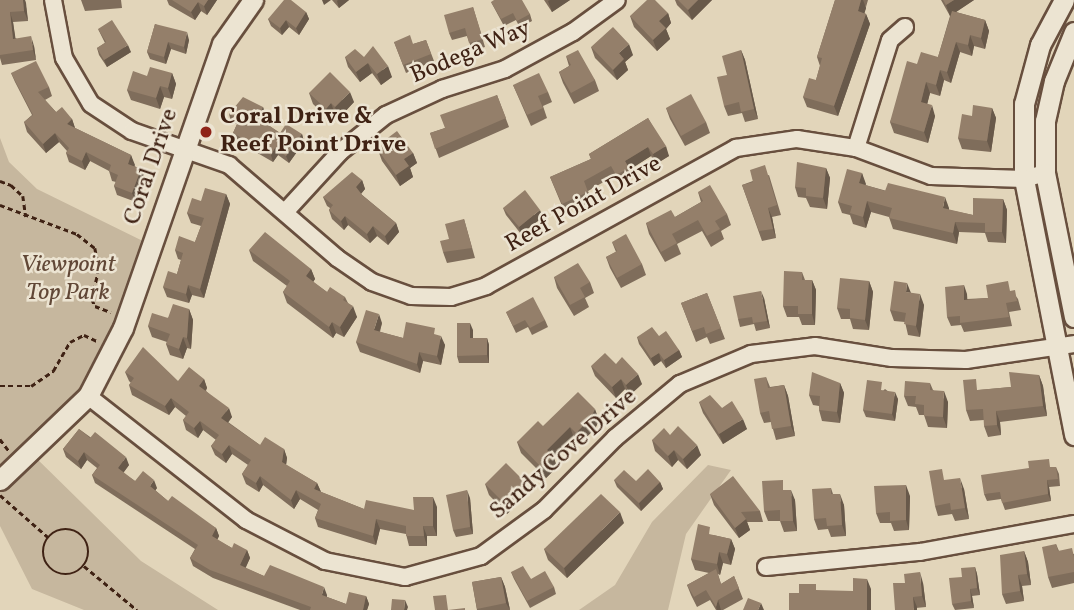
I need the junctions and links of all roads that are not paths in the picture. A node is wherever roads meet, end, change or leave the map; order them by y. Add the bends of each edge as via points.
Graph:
1 (53, 0) edge
2 (253, 0) edge
3 (617, 0) edge
4 (1064, 0) edge
5 (905, 27) dead end
6 (1074, 32) edge
7 (856, 148) junction
8 (183, 149) junction
9 (1045, 173) junction
10 (1024, 179) junction
11 (286, 211) junction
12 (1074, 317) edge
13 (1074, 344) edge
14 (1055, 349) junction
15 (88, 396) junction
16 (1074, 435) edge
17 (0, 480) edge
18 (1074, 524) edge
19 (766, 567) dead end

1 - 8 street, Reef Point Drive via 64,58 91,104 132,131
2 - 8 street, Coral Drive via 222,44
3 - 11 street, Bodega Way via 573,32 505,69 442,89 386,115 340,152
4 - 10 street via 1040,45 1024,104
5 - 7 street via 890,40
6 - 9 street via 1054,81 1045,121
7 - 10 street, Reef Point Drive via 932,176
7 - 11 street, Reef Point Drive via 797,139 736,148 486,286 451,297 411,296 372,282
8 - 11 street, Reef Point Drive via 229,165
8 - 15 street, Coral Drive via 127,318
9 - 10 street, Reef Point Drive
9 - 12 street
10 - 14 street
13 - 14 street, Sandy Cove Drive
14 - 15 street, Sandy Cove Drive via 966,360 892,358 815,346 751,354 680,383 615,438 544,510 481,556 405,577 325,561 246,520
14 - 16 street
15 - 17 street, Coral Drive
18 - 19 street via 920,552

